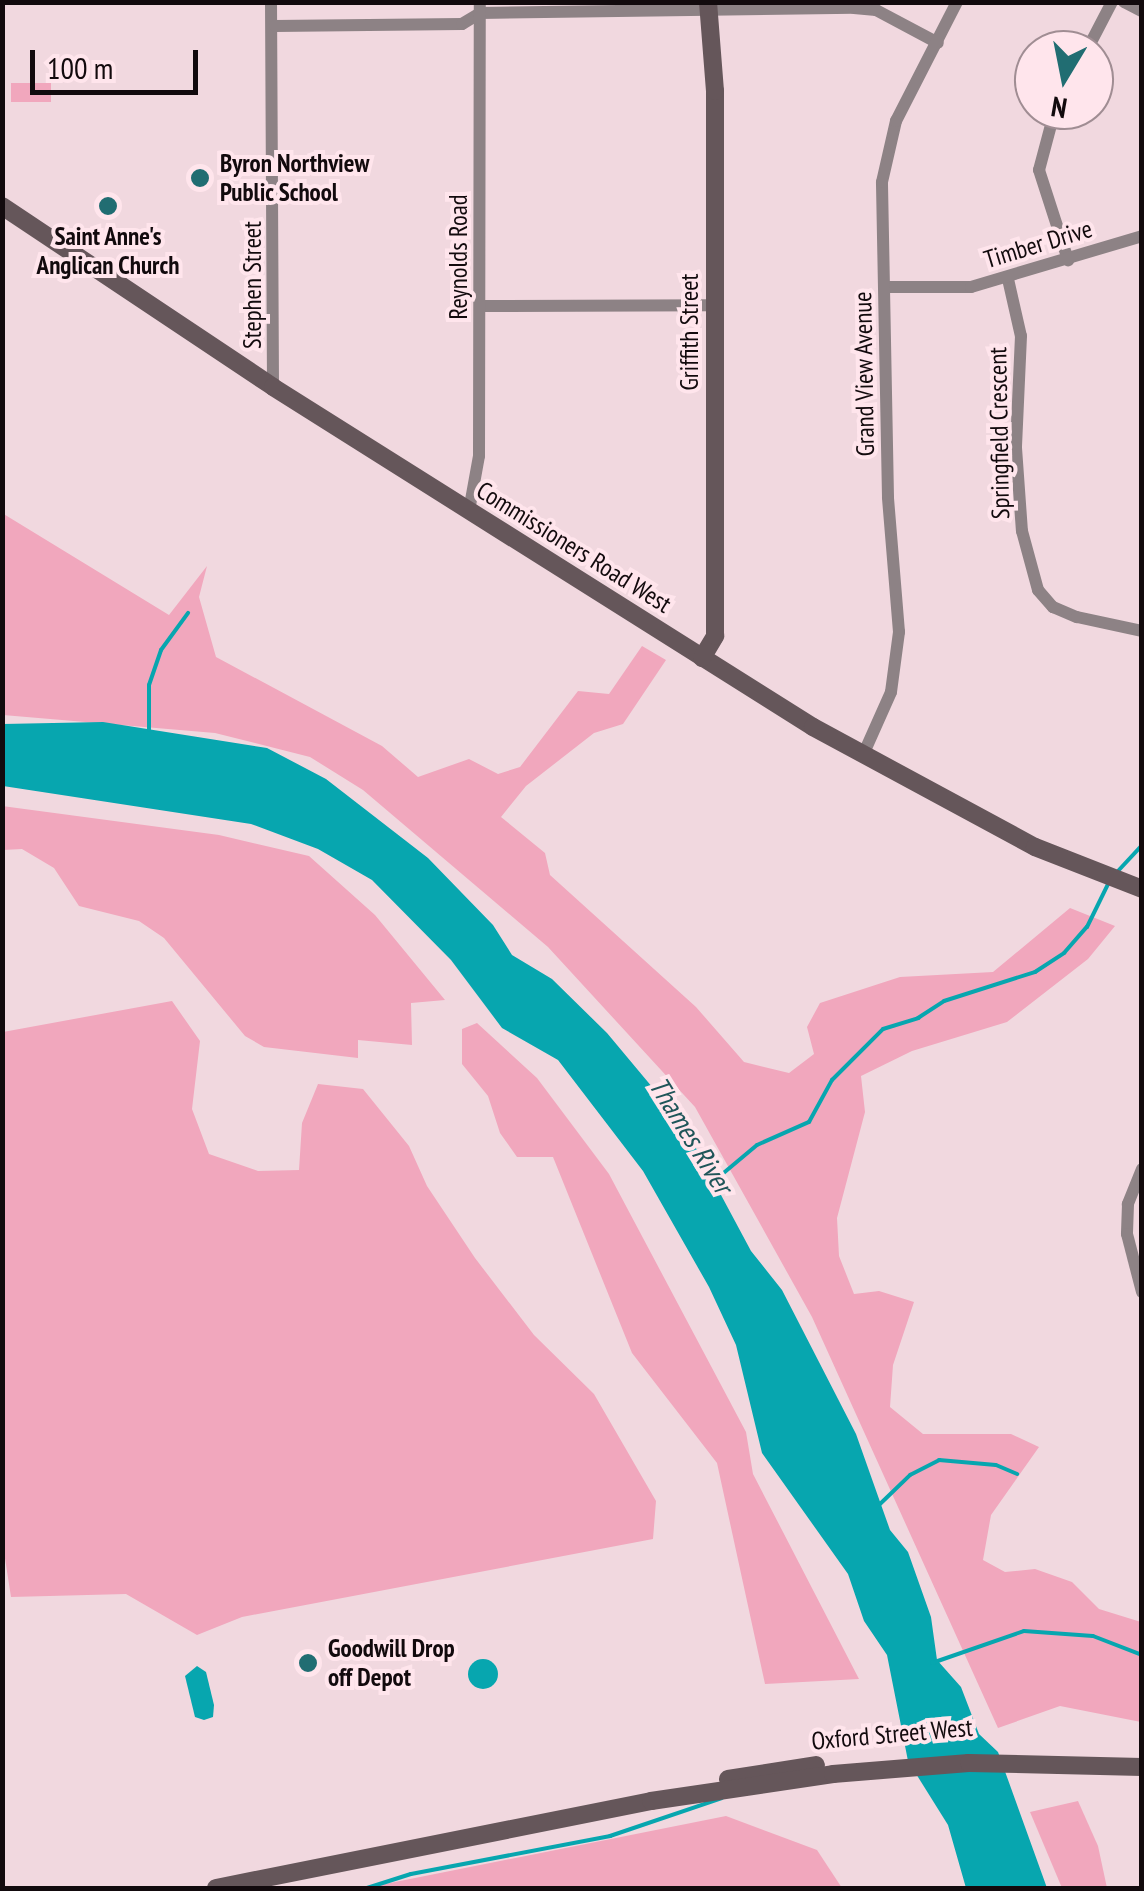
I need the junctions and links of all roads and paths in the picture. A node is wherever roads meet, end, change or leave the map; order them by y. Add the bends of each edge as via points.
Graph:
1 (272, 2) edge
2 (957, 2) edge
3 (1112, 2) edge
4 (1124, 2) edge
5 (709, 6) edge
6 (480, 8) edge
7 (1142, 11) edge
8 (275, 26) junction
9 (1097, 30) edge
10 (938, 43) junction
11 (1050, 130) edge
12 (2, 206) edge
13 (1140, 241) edge
14 (1068, 260) junction
15 (1008, 279) junction
16 (885, 287) junction
17 (714, 305) junction
18 (481, 306) junction
19 (273, 387) junction
20 (469, 511) junction
21 (1142, 632) edge
22 (702, 658) junction
23 (863, 755) junction
24 (1142, 889) edge
25 (1142, 1169) edge
26 (1142, 1292) edge
27 (1142, 1758) edge
28 (1099, 1760) junction
29 (1142, 1767) edge
30 (216, 1888) edge

1 - 8 street, Stephen Street
2 - 10 street, Grand View Avenue
3 - 9 street
4 - 7 street
5 - 6 street
5 - 10 street via 876,10
5 - 17 main road, Griffith Street
6 - 8 street via 462,24
6 - 18 street, Reynolds Road
8 - 19 street, Stephen Street
10 - 16 street, Grand View Avenue via 889,142 882,182
11 - 14 street via 1040,170
12 - 19 main road, Commissioners Road West
13 - 14 street, Timber Drive
14 - 15 street, Timber Drive
15 - 16 street, Timber Drive via 971,287
15 - 21 street, Springfield Crescent via 1021,336 1016,448 1022,531 1038,590 1053,608 1077,618
16 - 23 street, Grand View Avenue via 898,632 891,692
17 - 18 street
17 - 22 main road, Griffith Street via 715,636
18 - 20 street, Reynolds Road via 479,456
19 - 20 main road, Commissioners Road West
20 - 22 main road, Commissioners Road West
22 - 23 main road, Commissioners Road West
23 - 24 main road, Commissioners Road West via 1036,848
25 - 26 street via 1128,1204 1127,1234
27 - 28 main road, Oxford Street West
28 - 29 main road, Oxford Street West
28 - 30 main road, Oxford Street West via 934,1764 705,1789

